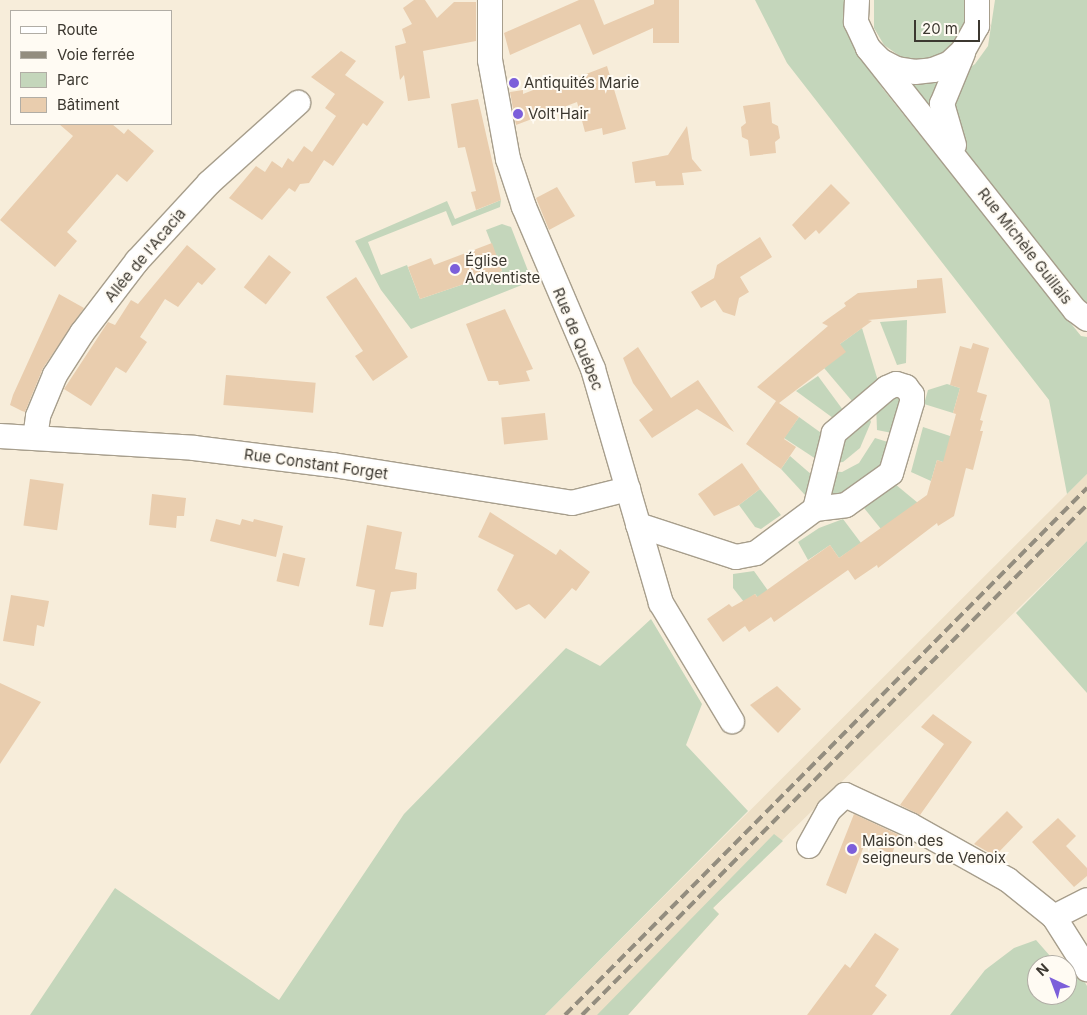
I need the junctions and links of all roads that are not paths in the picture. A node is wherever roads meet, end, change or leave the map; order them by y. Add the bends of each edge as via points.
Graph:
1 (490, 0) edge
2 (857, 0) edge
3 (977, 0) edge
4 (868, 48) junction
5 (963, 51) junction
6 (298, 103) dead end
7 (965, 170) junction
8 (1087, 319) edge
9 (0, 436) edge
10 (35, 438) junction
11 (628, 489) junction
12 (815, 510) junction
13 (638, 525) junction
14 (732, 721) dead end
15 (809, 846) dead end
16 (1087, 900) edge
17 (1054, 917) junction
18 (1087, 969) edge

1 - 11 street, Rue de Québec via 490,60 508,159 524,207 593,369
2 - 4 street, Rue Michèle Guillais via 856,22
3 - 5 street, Rue Michèle Guillais via 976,26
4 - 5 street, Rue Michèle Guillais via 881,61 897,69 915,72 933,70 950,63
4 - 7 street, Rue Michèle Guillais
5 - 7 street, Rue Michèle Guillais via 942,104 949,134
6 - 10 street, Allée de l'Acacia via 208,183 136,261 55,375 38,416
7 - 8 street, Rue Michèle Guillais via 1075,310
9 - 10 street, Rue Constant Forget
10 - 11 street, Rue Constant Forget via 194,448 352,468 572,503
11 - 13 street, Rue de Québec
12 - 12 street via 834,433 887,388 896,384 906,388 912,395 912,402 891,472 846,505
12 - 13 street via 746,557 736,558
13 - 14 street, Rue de Québec via 661,603
15 - 17 street via 829,810 845,795 982,863
16 - 17 street
17 - 18 street

